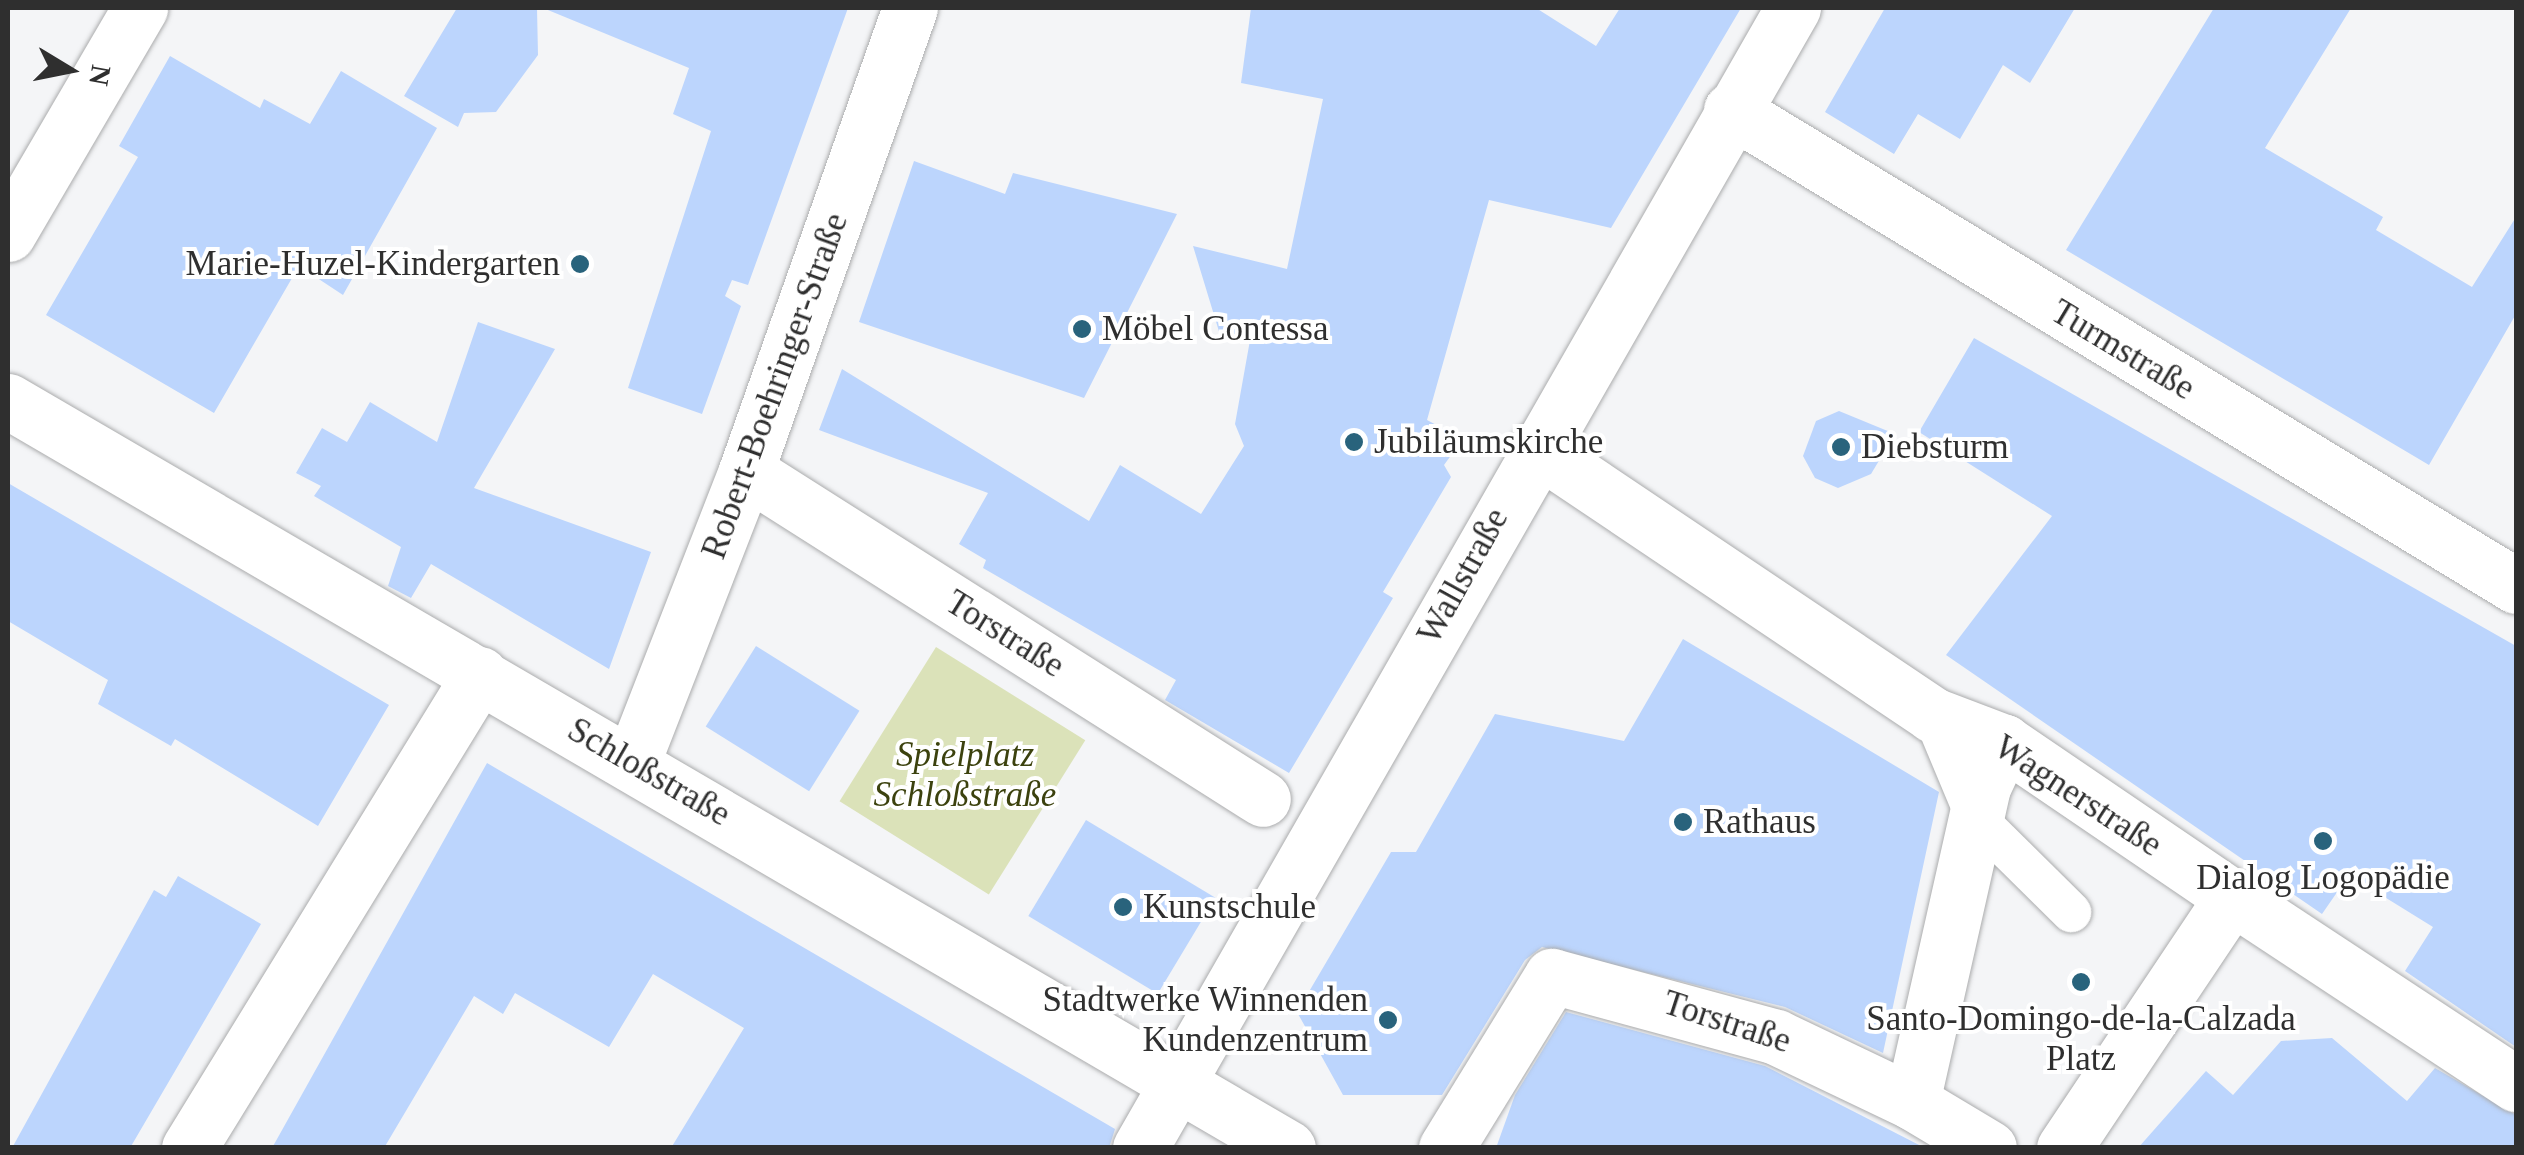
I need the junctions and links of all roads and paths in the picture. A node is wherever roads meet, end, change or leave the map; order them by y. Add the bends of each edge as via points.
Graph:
1 (140, 8) edge
2 (910, 8) edge
3 (1793, 8) edge
4 (1731, 110) junction
5 (8, 234) edge
6 (8, 401) edge
7 (1536, 448) junction
8 (746, 471) junction
9 (2516, 586) edge
10 (480, 674) junction
11 (1932, 715) junction
12 (632, 762) junction
13 (1988, 782) junction
14 (1263, 798) dead end
15 (2232, 897) junction
16 (2071, 912) dead end
17 (1176, 1083) junction
18 (2516, 1084) edge
19 (1912, 1102) junction
20 (189, 1148) edge
21 (1140, 1148) edge
22 (1288, 1148) edge
23 (1446, 1148) edge
24 (1989, 1148) edge
25 (2064, 1148) edge

1 - 5 street
2 - 8 street, Robert-Boehringer-Straße
3 - 4 street, Wallstraße
4 - 7 street, Wallstraße
4 - 9 street, Turmstraße
6 - 10 street, Schloßstraße
7 - 11 street, Wagnerstraße
7 - 17 street, Wallstraße
8 - 12 street, Robert-Boehringer-Straße
8 - 14 street, Torstraße
10 - 12 street, Schloßstraße
10 - 20 street
11 - 13 street, Wagnerstraße
11 - 13 lane
12 - 17 street, Schloßstraße
13 - 15 street, Wagnerstraße
13 - 16 lane
13 - 19 street
15 - 18 street, Wagnerstraße
15 - 25 street
17 - 21 street, Wallstraße
17 - 22 street, Schloßstraße
19 - 23 street, Torstraße via 1776,1037 1552,976
19 - 24 street, Torstraße

